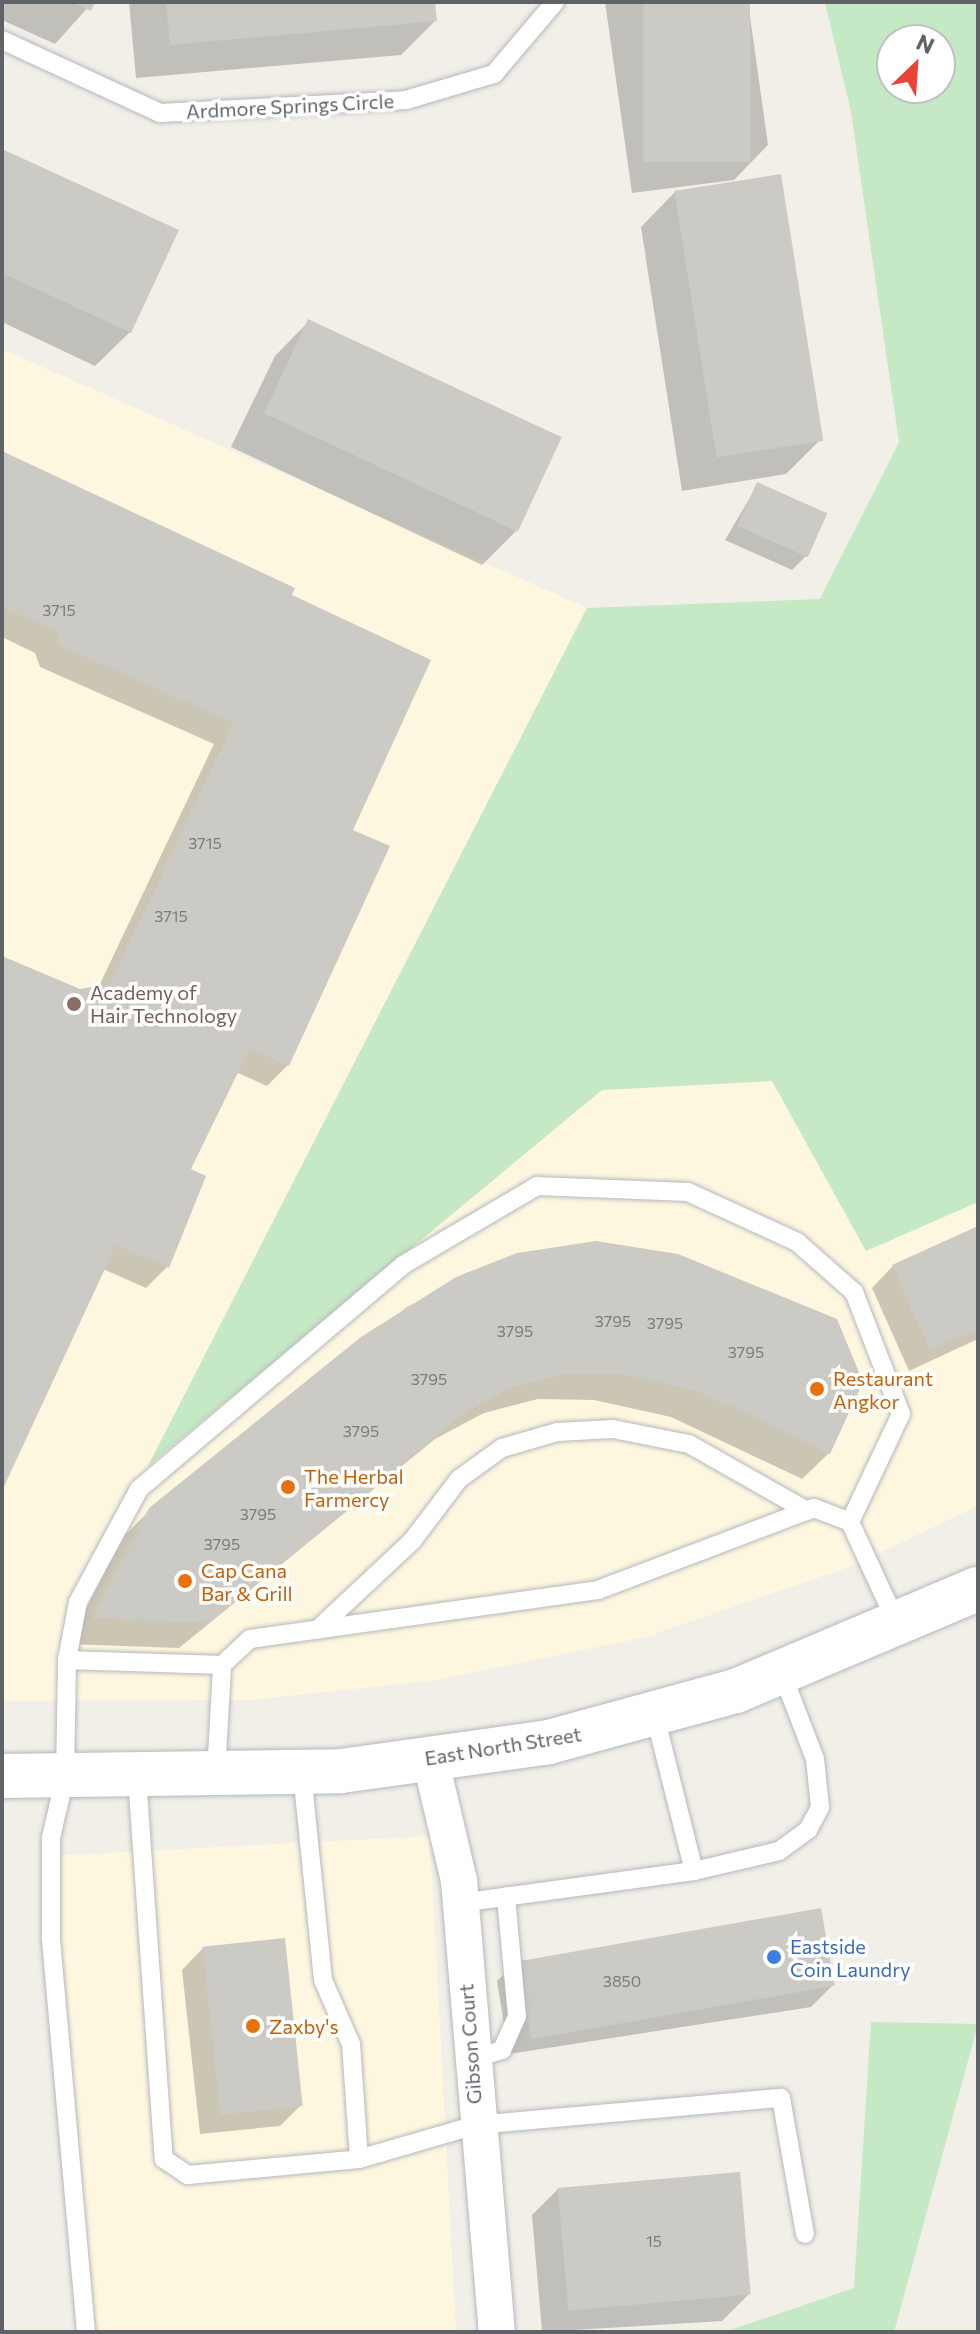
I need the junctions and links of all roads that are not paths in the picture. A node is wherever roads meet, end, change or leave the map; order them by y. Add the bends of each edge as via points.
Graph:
1 (555, 2) edge
2 (2, 40) edge
3 (807, 1511) junction
4 (850, 1522) junction
5 (978, 1589) edge
6 (898, 1626) junction
7 (317, 1630) junction
8 (67, 1660) junction
9 (222, 1665) junction
10 (782, 1673) junction
11 (655, 1716) junction
12 (430, 1758) junction
13 (302, 1773) junction
14 (2, 1776) edge
15 (65, 1777) junction
16 (137, 1777) junction
17 (216, 1777) junction
18 (694, 1871) junction
19 (506, 1897) junction
20 (460, 1903) junction
21 (471, 2060) junction
22 (476, 2125) junction
23 (359, 2159) junction
24 (805, 2234) dead end
25 (86, 2332) edge
26 (497, 2332) edge

1 - 2 lane, Ardmore Springs Circle via 494,74 406,100 160,113
3 - 4 lane
3 - 7 lane via 598,1590
3 - 7 lane via 689,1444 613,1429 557,1432 502,1448 459,1479 412,1541
4 - 6 lane
4 - 8 lane via 901,1414 854,1292 797,1242 688,1192 537,1186 403,1265 139,1489 78,1602
5 - 6 main road, East North Street
6 - 10 main road, East North Street
7 - 9 lane via 250,1639
8 - 9 lane
8 - 15 lane
9 - 17 lane
10 - 11 main road, East North Street
10 - 18 lane via 815,1759 820,1807 808,1830 779,1851
11 - 12 main road, East North Street via 549,1742
11 - 18 lane
12 - 13 main road, East North Street
12 - 20 street, Gibson Court
13 - 17 main road, East North Street
13 - 23 lane via 323,1980 351,2044
14 - 15 main road, East North Street
15 - 16 main road, East North Street
15 - 25 lane via 51,1838 51,1936
16 - 17 main road, East North Street
16 - 23 lane via 164,2159 188,2175
18 - 19 lane
19 - 20 lane
19 - 21 lane via 517,2016 502,2050
20 - 21 street, Gibson Court
21 - 22 street, Gibson Court
22 - 23 lane
22 - 24 lane via 781,2098
22 - 26 street, Gibson Court

